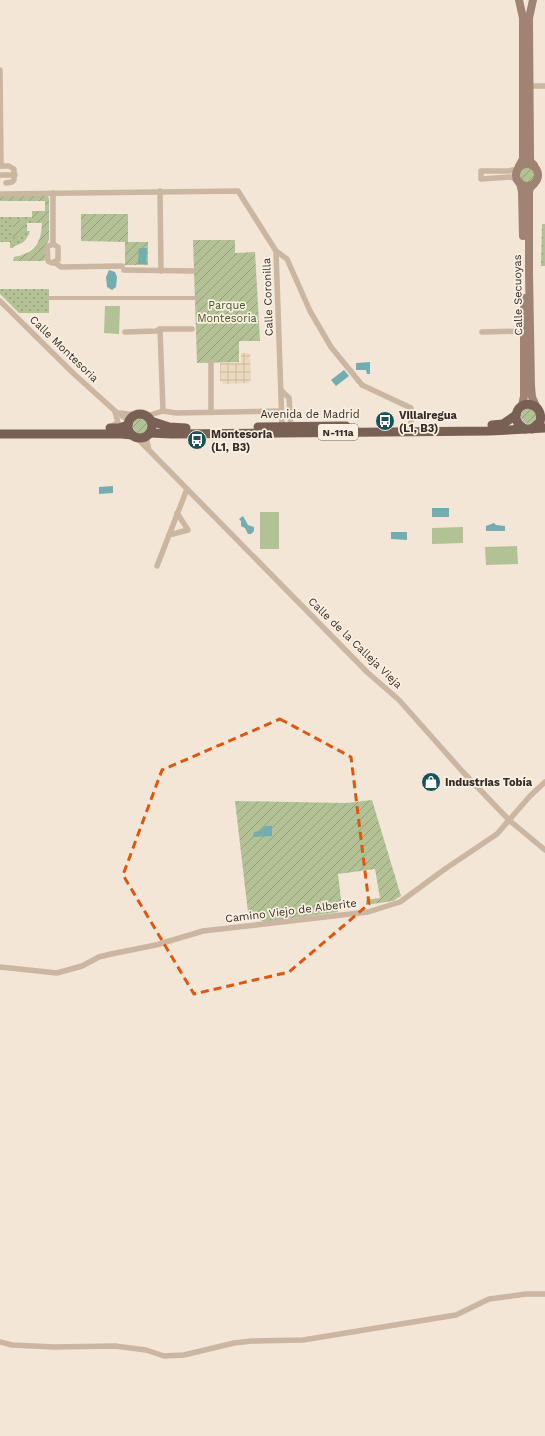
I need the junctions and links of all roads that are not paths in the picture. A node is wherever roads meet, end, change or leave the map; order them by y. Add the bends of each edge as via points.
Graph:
1 (520, 0) edge
2 (533, 0) edge
3 (0, 70) edge
4 (529, 86) junction
5 (545, 86) edge
6 (1, 166) edge
7 (518, 168) junction
8 (538, 168) edge
9 (0, 175) edge
10 (15, 175) junction
11 (545, 180) edge
12 (519, 182) junction
13 (6, 183) dead end
14 (535, 183) junction
15 (160, 191) junction
16 (53, 193) junction
17 (0, 194) edge
18 (53, 244) junction
19 (276, 251) junction
20 (54, 262) junction
21 (161, 271) junction
22 (193, 271) dead end
23 (49, 298) dead end
24 (195, 298) dead end
25 (0, 301) edge
26 (160, 329) junction
27 (192, 329) dead end
28 (524, 331) junction
29 (124, 332) dead end
30 (482, 332) dead end
31 (211, 362) dead end
32 (281, 390) junction
33 (522, 406) junction
34 (536, 406) junction
35 (115, 411) junction
36 (163, 411) junction
37 (281, 411) junction
38 (211, 412) junction
39 (137, 415) junction
40 (516, 415) junction
41 (543, 417) edge
42 (149, 419) junction
43 (129, 423) junction
44 (286, 426) junction
45 (411, 426) junction
46 (109, 428) junction
47 (545, 428) edge
48 (0, 429) edge
49 (529, 429) junction
50 (0, 434) edge
51 (141, 436) junction
52 (149, 451) junction
53 (187, 489) junction
54 (177, 513) junction
55 (168, 535) junction
56 (156, 566) dead end
57 (545, 782) edge
58 (509, 820) junction
59 (545, 850) edge
60 (0, 968) edge
61 (545, 1294) edge
62 (0, 1342) edge

1 - 2 main road
1 - 7 main road via 523,18 523,159
2 - 4 main road via 529,18
3 - 6 street
4 - 5 street
4 - 8 main road via 530,161
6 - 10 street via 14,167
7 - 8 main road via 526,163
7 - 12 main road via 516,177
7 - 12 street via 511,171 481,172 481,179 511,177
8 - 14 main road via 539,175
9 - 10 street
10 - 13 street via 12,182
11 - 14 main road
12 - 14 main road via 527,186
12 - 28 main road, Calle Secuoyas via 522,192
14 - 34 main road, Calle Secuoyas via 529,192 529,272 531,386
15 - 16 street
15 - 19 street, Calle Coronilla via 238,191
15 - 21 street
16 - 17 street
16 - 18 street
18 - 20 street via 58,247 58,260
18 - 20 street via 47,247 47,258
19 - 32 street, Calle Coronilla
19 - 45 street via 287,259 310,311 332,347 362,385 411,408
20 - 21 street via 61,267
21 - 22 street
23 - 24 street
25 - 35 street, Calle Montesoria
26 - 27 street
26 - 29 street
26 - 36 street
28 - 30 street
28 - 33 main road, Calle Secuoyas
31 - 38 street
32 - 37 street, Calle Coronilla
32 - 44 street, Calle Coronilla via 289,398
33 - 34 main road
33 - 40 main road, N-111a
34 - 41 main road
35 - 39 street
35 - 43 street, Calle Montesoria
35 - 46 street via 118,422
36 - 38 street
36 - 42 street
37 - 38 street
37 - 44 street, Calle Coronilla
39 - 42 main road, N-111a via 141,414
39 - 43 main road via 131,418
40 - 45 main road, Avenida de Madrid / N-111a via 500,425
40 - 49 main road via 518,424
41 - 49 main road
42 - 44 main road, Avenida de Madrid / N-111a via 163,426 176,428
42 - 51 main road via 152,425
43 - 46 main road via 119,428
43 - 51 main road via 129,429
44 - 45 main road, Avenida de Madrid / N-111a
46 - 48 main road
47 - 49 main road, Avenida de Madrid / N-111a
49 - 51 main road, Avenida de Madrid / N-111a
50 - 51 main road, Avenida de Madrid / N-111a
51 - 52 street
51 - 52 street
52 - 53 street, Calle de la Calleja Vieja
53 - 54 street
53 - 58 street, Calle de la Calleja Vieja via 367,672 399,700
54 - 55 street
54 - 55 street via 188,530
55 - 56 street
57 - 58 street, Camino Viejo de Alberite
58 - 59 street, Calle de la Calleja Vieja
58 - 60 street, Camino Viejo de Alberite via 497,834 400,902 368,912 203,931 105,956 57,973
61 - 62 street via 489,1299 456,1315 303,1340 234,1343 184,1355 164,1356 146,1350 115,1346 54,1346

